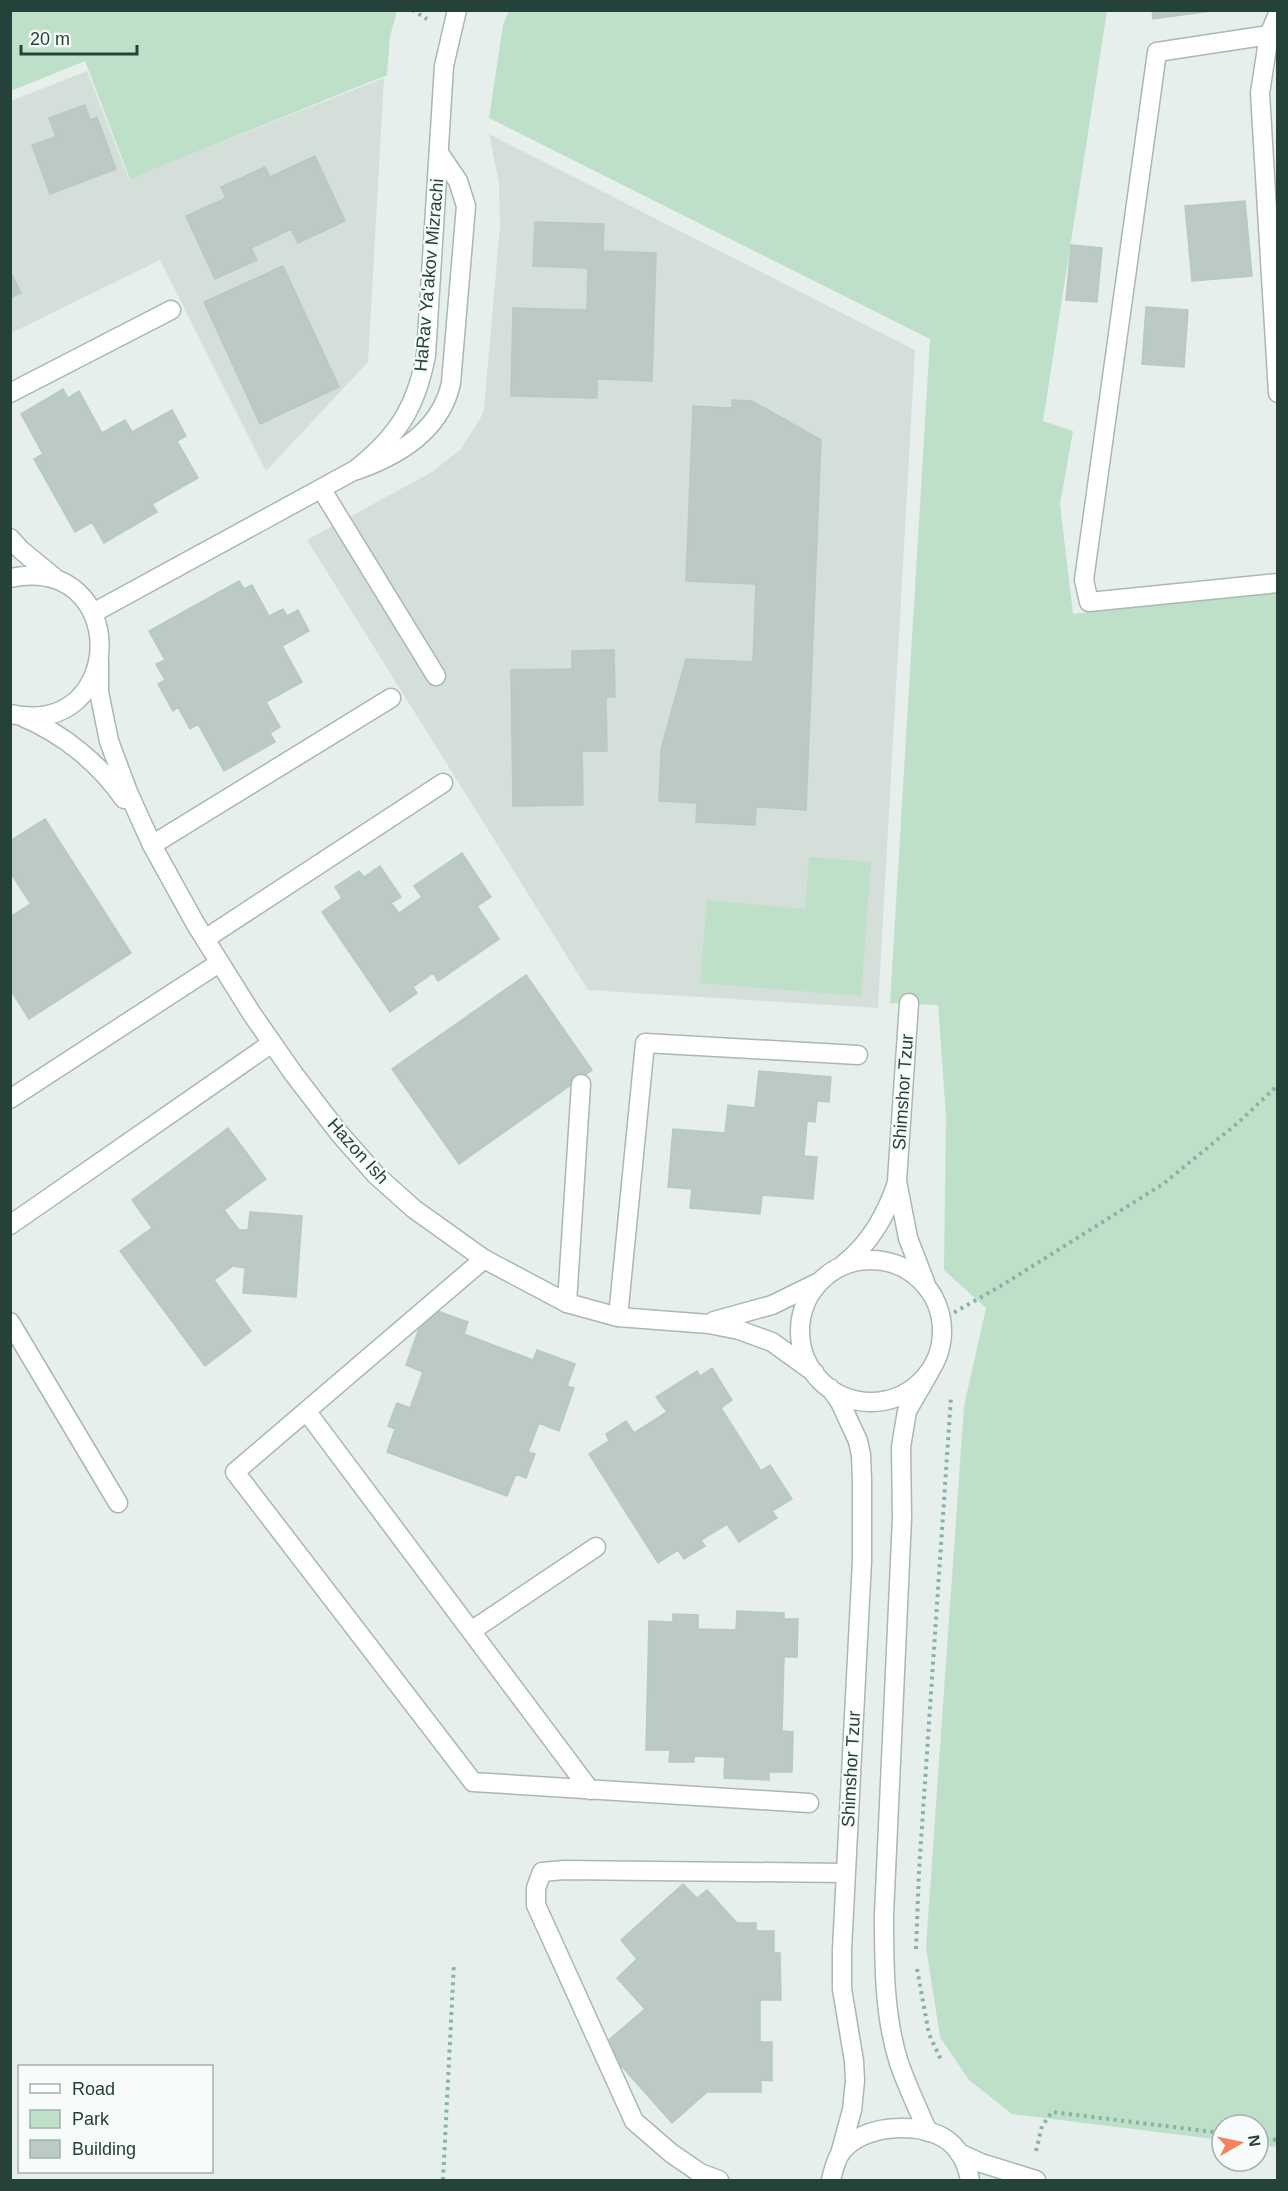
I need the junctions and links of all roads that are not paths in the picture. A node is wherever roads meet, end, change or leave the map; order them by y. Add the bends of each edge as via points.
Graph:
1 (457, 10) edge
2 (1278, 14) edge
3 (1269, 35) junction
4 (439, 153) junction
5 (171, 310) dead end
6 (10, 393) edge
7 (1278, 393) edge
8 (355, 470) junction
9 (322, 490) junction
10 (10, 538) edge
11 (10, 578) edge
12 (58, 581) junction
13 (1278, 583) edge
14 (93, 613) junction
15 (99, 661) junction
16 (436, 676) dead end
17 (392, 698) dead end
18 (14, 715) edge
19 (443, 783) dead end
20 (142, 825) junction
21 (152, 845) junction
22 (205, 939) junction
23 (219, 963) junction
24 (909, 1004) dead end
25 (272, 1043) junction
26 (858, 1055) dead end
27 (582, 1084) dead end
28 (11, 1097) edge
29 (897, 1181) junction
30 (10, 1225) edge
31 (484, 1259) junction
32 (839, 1268) junction
33 (821, 1281) junction
34 (931, 1294) junction
35 (567, 1303) junction
36 (618, 1317) junction
37 (10, 1322) edge
38 (696, 1323) junction
39 (815, 1373) junction
40 (929, 1373) junction
41 (830, 1388) junction
42 (307, 1412) junction
43 (118, 1503) dead end
44 (596, 1547) dead end
45 (471, 1631) junction
46 (590, 1790) junction
47 (809, 1803) dead end
48 (845, 1873) junction
49 (928, 2132) junction
50 (959, 2153) junction
51 (840, 2154) junction
52 (1033, 2180) edge
53 (719, 2181) edge
54 (831, 2181) edge
55 (970, 2181) edge

1 - 4 street, HaRav Ya'akov Mizrachi via 444,66
2 - 3 street
3 - 7 street via 1260,93
3 - 13 street via 1157,52 1084,580 1089,602
4 - 8 street, HaRav Ya'akov Mizrachi via 426,355 419,387 396,432
4 - 8 street via 458,181 466,206 448,397 435,421 415,440 392,455
5 - 6 street
8 - 9 street, HaRav Ya'akov Mizrachi
9 - 14 street, HaRav Ya'akov Mizrachi
9 - 16 street
10 - 12 street
11 - 12 street via 31,575
12 - 14 street via 80,596
14 - 15 street, Hazon Ish via 100,635
15 - 18 street via 88,687 72,703 41,716
15 - 20 street, Hazon Ish via 99,692 109,741
17 - 21 street
18 - 20 street, Hazon Ish via 50,730 88,759 111,782
19 - 22 street
20 - 21 street, Hazon Ish
21 - 22 street, Hazon Ish
22 - 23 street, Hazon Ish
23 - 25 street, Hazon Ish
23 - 28 street
24 - 29 street, Shimshor Tzur
25 - 30 street
25 - 31 street, Hazon Ish via 339,1133 376,1175 414,1209
26 - 36 street via 645,1043
27 - 35 street
29 - 32 street, Shimshor Tzur via 874,1232
29 - 34 street, Shimshor Tzur via 908,1238
31 - 35 street, Hazon Ish
31 - 42 street
32 - 33 street
32 - 34 street via 860,1261 894,1264 913,1274
33 - 38 street, Hazon Ish via 765,1308
33 - 39 street via 808,1298 801,1331 805,1353
34 - 40 street via 941,1320 939,1353
35 - 36 street, Hazon Ish
36 - 38 street, Hazon Ish
37 - 43 street
38 - 39 street, Hazon Ish via 725,1326 772,1342
39 - 41 street
40 - 41 street via 904,1394 882,1401 860,1401
40 - 49 street via 907,1411 901,1447 903,1509 884,1915 885,1969 895,2049
41 - 48 street, Shimshor Tzur via 850,1421 861,1455 861,1561
42 - 45 street
42 - 46 street via 235,1472 473,1782
44 - 45 street
45 - 46 street
46 - 47 street
48 - 51 street, Shimshor Tzur via 842,1989 855,2081
48 - 53 street via 542,1872 536,1888 536,1905 634,2121 700,2174
49 - 50 street via 944,2138
49 - 51 street via 912,2128 878,2130 856,2140
50 - 52 street
50 - 55 street via 969,2170
51 - 54 street, Shimshor Tzur

